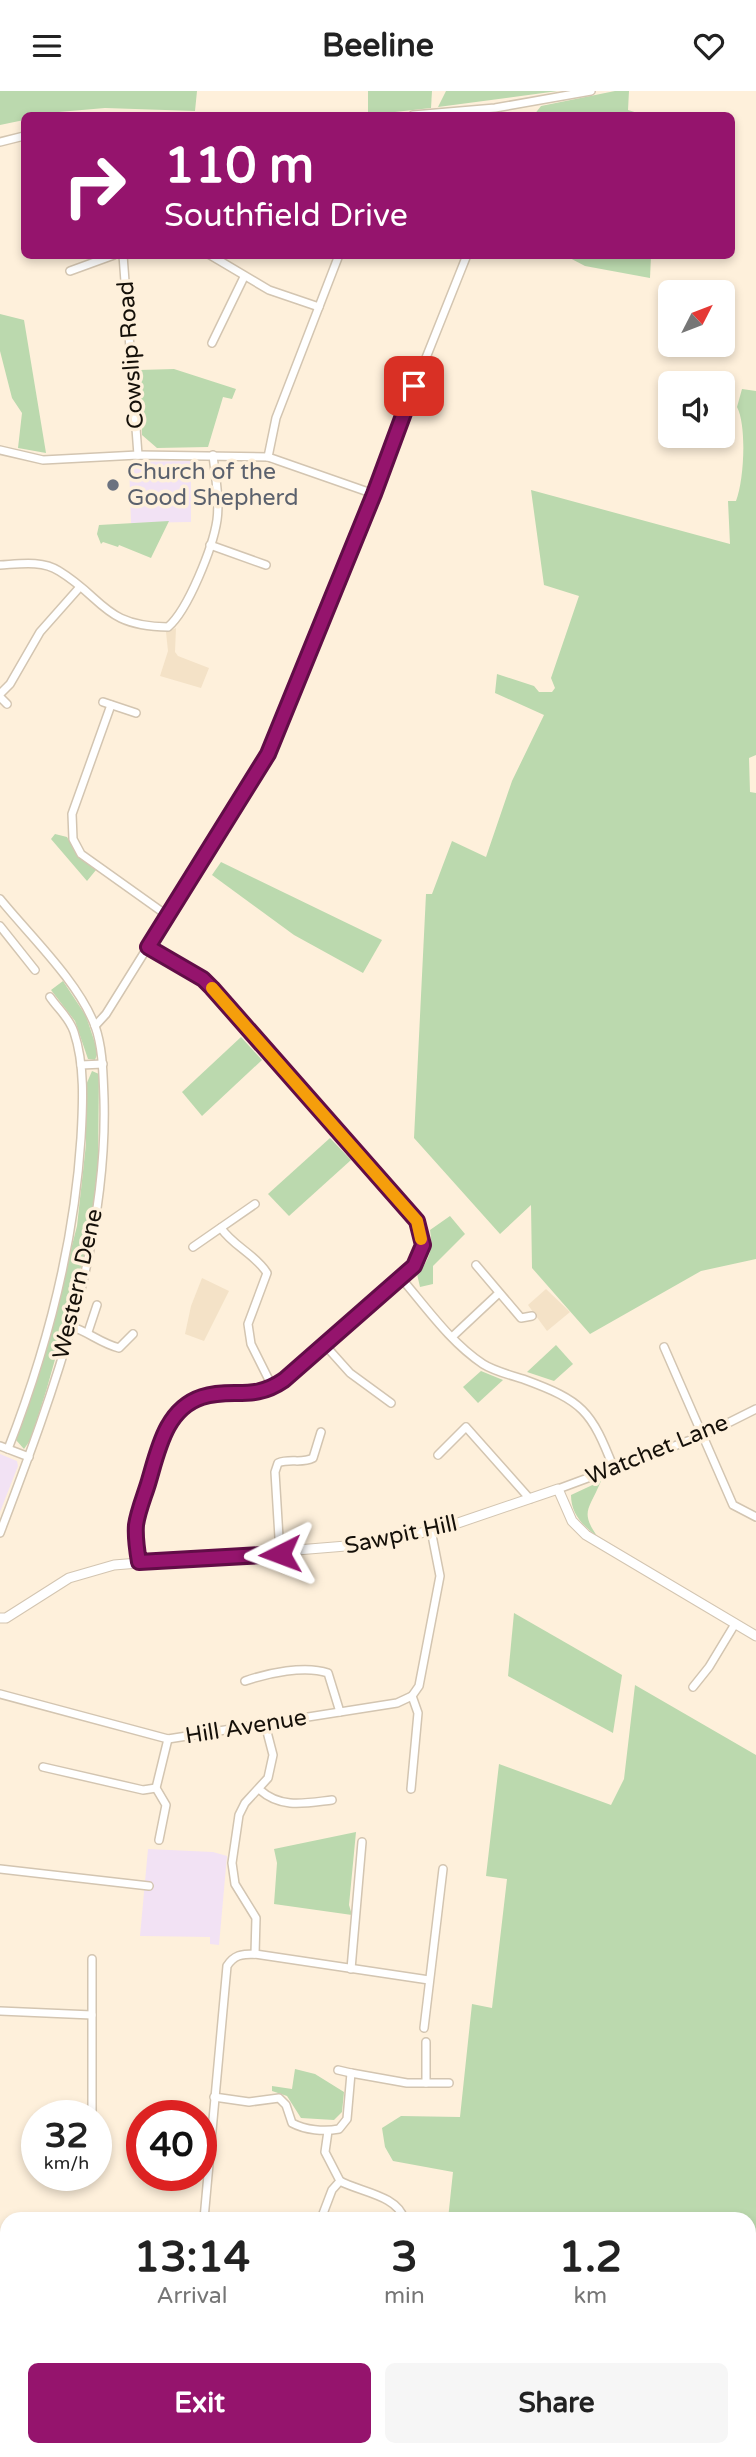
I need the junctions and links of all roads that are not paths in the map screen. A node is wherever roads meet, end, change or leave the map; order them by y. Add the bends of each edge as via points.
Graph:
1 (591, 91) edge
2 (523, 104) junction
3 (443, 112) edge
4 (522, 112) edge
5 (21, 137) edge
6 (0, 142) edge
7 (103, 259) edge
8 (123, 259) edge
9 (216, 259) edge
10 (337, 259) edge
11 (465, 259) edge
12 (70, 271) dead end
13 (244, 277) junction
14 (319, 307) junction
15 (212, 343) dead end
16 (0, 450) edge
17 (138, 455) junction
18 (213, 455) junction
19 (268, 457) junction
20 (374, 494) junction
21 (210, 545) junction
22 (0, 565) edge
23 (266, 565) dead end
24 (79, 588) junction
25 (0, 695) edge
26 (103, 702) dead end
27 (6, 704) dead end
28 (111, 705) junction
29 (136, 713) dead end
30 (0, 899) edge
31 (168, 916) junction
32 (0, 926) edge
33 (148, 947) junction
34 (35, 970) dead end
35 (50, 997) dead end
36 (95, 1026) junction
37 (103, 1064) junction
38 (81, 1065) junction
39 (256, 1204) dead end
40 (221, 1228) junction
41 (193, 1247) dead end
42 (476, 1265) dead end
43 (401, 1278) junction
44 (499, 1293) junction
45 (97, 1305) dead end
46 (532, 1316) dead end
47 (70, 1326) junction
48 (88, 1332) junction
49 (133, 1334) dead end
50 (452, 1337) junction
51 (324, 1345) junction
52 (664, 1347) dead end
53 (273, 1388) junction
54 (391, 1403) dead end
55 (756, 1409) edge
56 (321, 1432) dead end
57 (704, 1435) junction
58 (4, 1448) edge
59 (438, 1455) dead end
60 (29, 1457) junction
61 (614, 1469) junction
62 (558, 1489) junction
63 (530, 1499) junction
64 (756, 1517) edge
65 (431, 1530) junction
66 (0, 1534) edge
67 (280, 1554) junction
68 (139, 1562) junction
69 (0, 1618) edge
70 (735, 1624) junction
71 (756, 1636) edge
72 (245, 1681) dead end
73 (693, 1687) dead end
74 (0, 1694) edge
75 (412, 1696) junction
76 (340, 1712) junction
77 (265, 1724) junction
78 (168, 1739) junction
79 (43, 1767) dead end
80 (156, 1789) junction
81 (411, 1789) dead end
82 (260, 1790) junction
83 (332, 1800) dead end
84 (159, 1840) dead end
85 (362, 1842) dead end
86 (0, 1869) edge
87 (443, 1869) dead end
88 (149, 1887) dead end
89 (255, 1954) junction
90 (92, 1959) dead end
91 (351, 1969) junction
92 (429, 1980) junction
93 (0, 2011) edge
94 (92, 2015) junction
95 (424, 2028) dead end
96 (426, 2042) dead end
97 (338, 2070) dead end
98 (351, 2073) junction
99 (426, 2083) junction
100 (449, 2083) dead end
101 (214, 2097) junction
102 (92, 2100) edge
103 (328, 2131) junction
104 (340, 2181) junction
105 (205, 2212) edge
106 (324, 2212) edge
107 (402, 2212) edge

1 - 2 street
2 - 3 street
2 - 4 street
5 - 6 street
7 - 12 street
8 - 17 street, Cowslip Road
9 - 13 street
10 - 14 street
11 - 20 street
13 - 14 street
13 - 15 street
14 - 19 street via 276,418
16 - 17 street via 43,460
17 - 18 street
18 - 19 street
18 - 21 street via 217,519
19 - 20 street
20 - 31 street via 268,754
21 - 23 street
21 - 24 street via 179,618 168,627 140,627 106,611
22 - 24 street via 32,563 58,570
24 - 25 street via 40,632
25 - 27 street
26 - 28 street
28 - 29 street
28 - 31 street via 72,814 73,839 81,854
30 - 36 street, Western Dene via 78,994
31 - 33 street
32 - 34 street
33 - 36 street
33 - 43 street via 212,988 417,1221 423,1245 414,1266
35 - 38 street via 65,1012 74,1031
36 - 37 street, Western Dene
37 - 38 street
37 - 47 street, Western Dene via 105,1145 92,1241
38 - 58 street via 82,1117 72,1233 28,1397
39 - 40 street
40 - 41 street
40 - 53 street via 267,1273 248,1324 251,1344
42 - 44 street
43 - 50 street
43 - 51 street
44 - 46 street via 521,1318
44 - 50 street
45 - 48 street
47 - 48 street
47 - 60 street, Western Dene
48 - 49 street via 99,1343 119,1348
50 - 61 street via 486,1366 566,1396 583,1409 597,1427
51 - 53 street
51 - 54 street via 350,1373
52 - 57 street
53 - 68 street via 251,1395 201,1397 178,1411 164,1433 136,1522
55 - 57 street, Watchet Lane
56 - 67 street via 313,1458 278,1463
57 - 61 street, Watchet Lane
57 - 64 street via 733,1505
58 - 60 street
59 - 63 street via 466,1427
60 - 66 street, Western Dene
61 - 62 street, Watchet Lane
62 - 63 street, Sawpit Hill
62 - 70 street via 572,1521 586,1535
63 - 65 street, Sawpit Hill
65 - 67 street, Sawpit Hill via 370,1545
65 - 75 street via 440,1576 419,1686
67 - 68 street, Sawpit Hill
68 - 69 street, Sawpit Hill via 69,1579
70 - 71 street
70 - 73 street
72 - 76 street via 318,1670 328,1673
74 - 78 street, Hill Avenue
75 - 76 street, Hill Avenue via 397,1703
75 - 81 street via 418,1713
76 - 77 street, Hill Avenue
77 - 78 street, Hill Avenue
77 - 82 street via 273,1755
78 - 80 street
79 - 80 street
80 - 84 street via 166,1805
82 - 83 street via 271,1800 288,1805
82 - 89 street via 244,1803 239,1815 232,1863 236,1884 256,1918
85 - 91 street
86 - 88 street
87 - 92 street
89 - 91 street
89 - 101 street via 239,1954 227,1966
90 - 94 street
91 - 92 street
92 - 95 street
93 - 94 street
94 - 102 street
96 - 99 street
97 - 98 street
98 - 99 street
98 - 103 street via 345,2124
99 - 100 street
101 - 103 street via 249,2102 279,2098 292,2123
101 - 105 street
103 - 104 street via 325,2152
104 - 106 street
104 - 107 street via 393,2203

